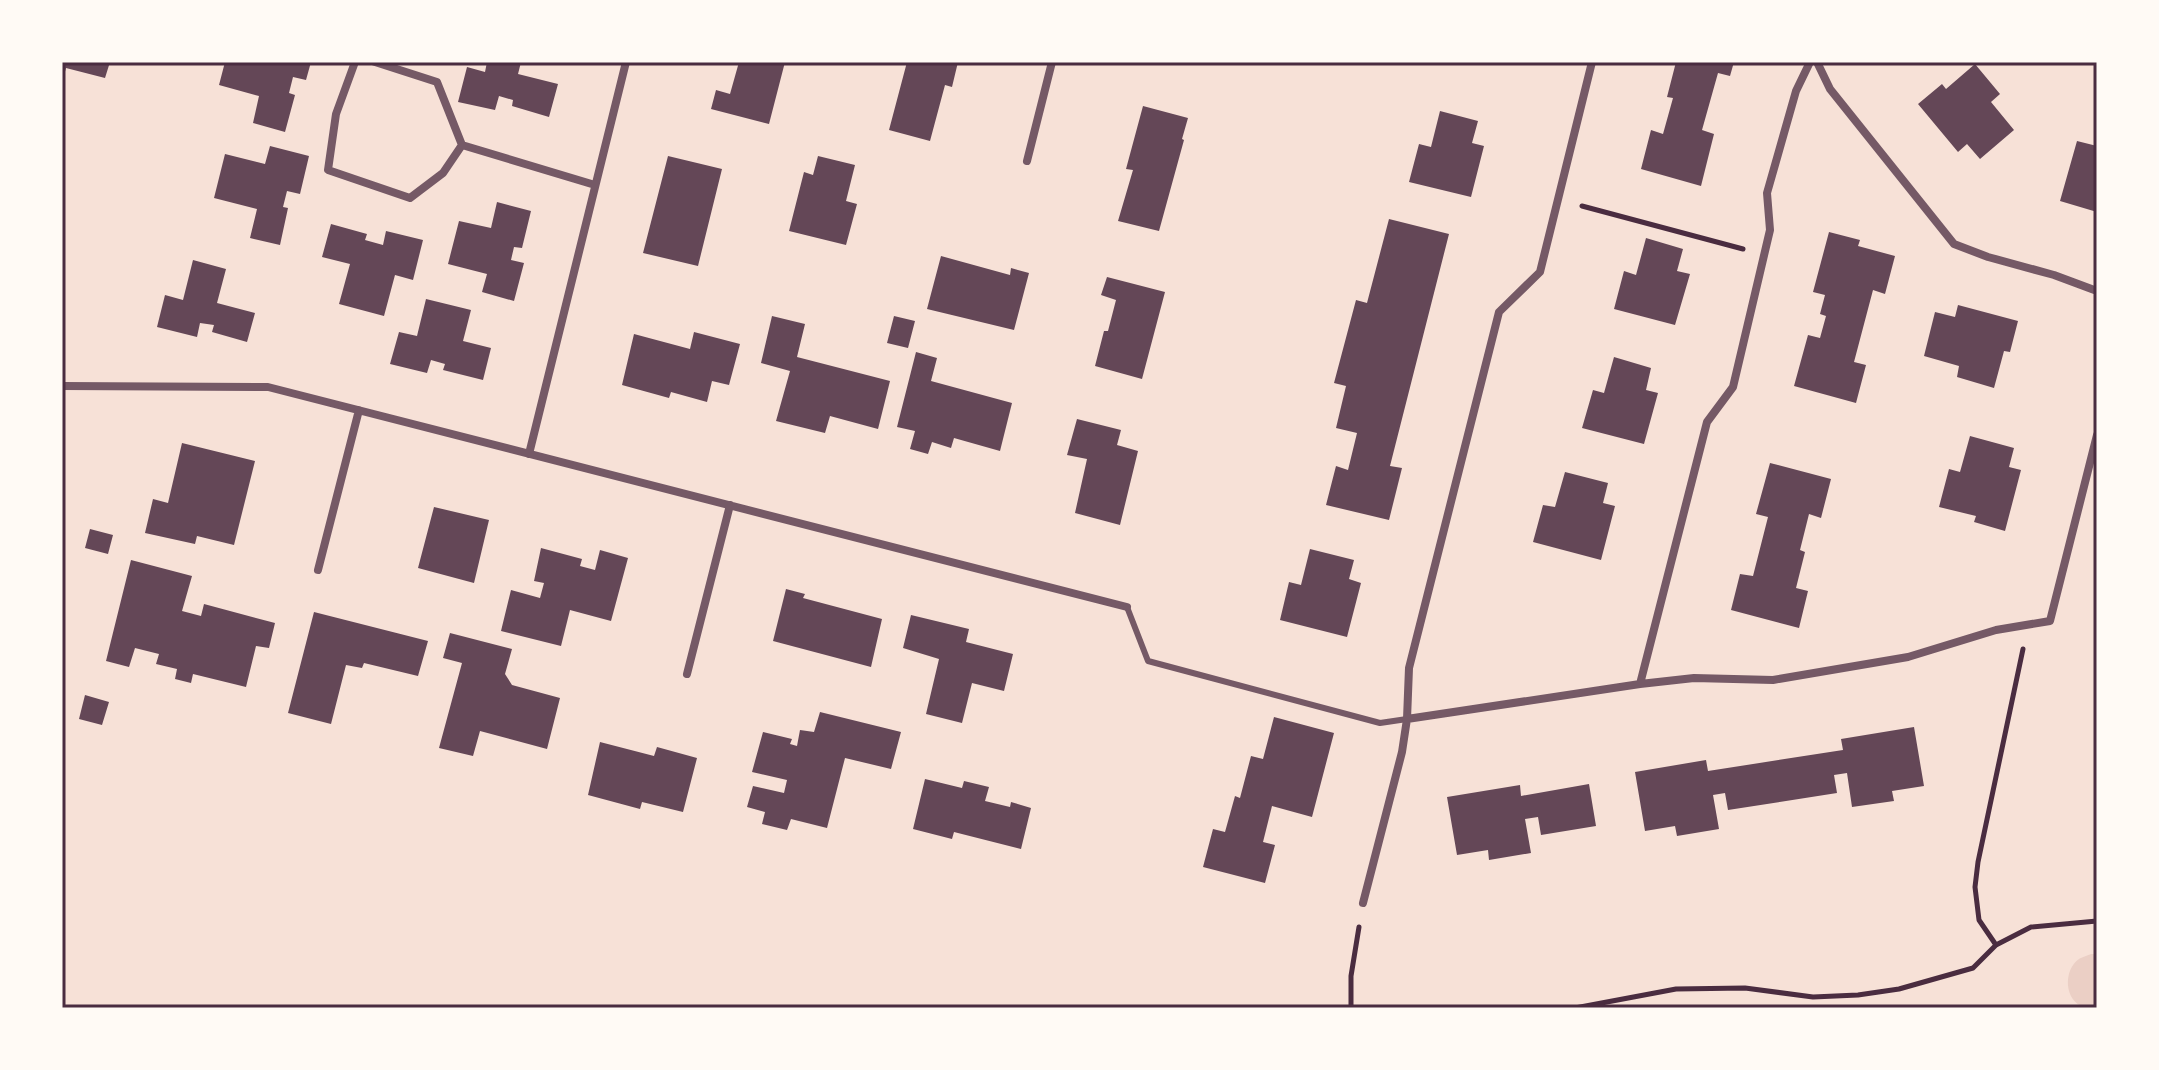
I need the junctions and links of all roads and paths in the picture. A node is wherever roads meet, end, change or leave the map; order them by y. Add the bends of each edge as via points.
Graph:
1 (355, 62) edge
2 (375, 62) edge
3 (626, 62) edge
4 (1052, 62) edge
5 (1592, 62) edge
6 (1810, 62) edge
7 (1817, 62) edge
8 (462, 145) junction
9 (1027, 161) dead end
10 (595, 185) junction
11 (1558, 200) junction
12 (1764, 254) junction
13 (2097, 291) edge
14 (62, 386) edge
15 (359, 410) junction
16 (2097, 435) edge
17 (529, 454) junction
18 (730, 505) junction
19 (318, 570) dead end
20 (1127, 607) joint
21 (2028, 625) junction
22 (687, 674) dead end
23 (1640, 684) junction
24 (1407, 719) junction
25 (1363, 903) joint
26 (2097, 921) edge
27 (1996, 945) junction
28 (1351, 1008) edge
29 (1575, 1008) edge

1 - 8 street via 336,114 328,170 410,198 443,173
2 - 8 street via 437,82
3 - 10 street
4 - 9 street
5 - 11 street
6 - 12 street via 1796,91 1767,193 1770,230
7 - 13 street via 1830,89 1954,244
8 - 10 street
10 - 17 street
11 - 12 path
11 - 24 street via 1540,272 1499,312 1409,668
12 - 23 street via 1733,387 1707,422
14 - 15 street via 268,387
15 - 17 street
15 - 19 street
16 - 21 street via 2050,621
17 - 18 street
18 - 20 street
18 - 22 street
20 - 24 lane via 1148,661 1380,723
21 - 23 street via 1908,657 1773,680 1694,678
21 - 27 path via 1975,887 1979,920
23 - 24 street
24 - 25 street
25 - 28 path
26 - 27 path via 2031,927
27 - 29 path via 1973,968 1899,989 1813,997 1745,988 1676,989

